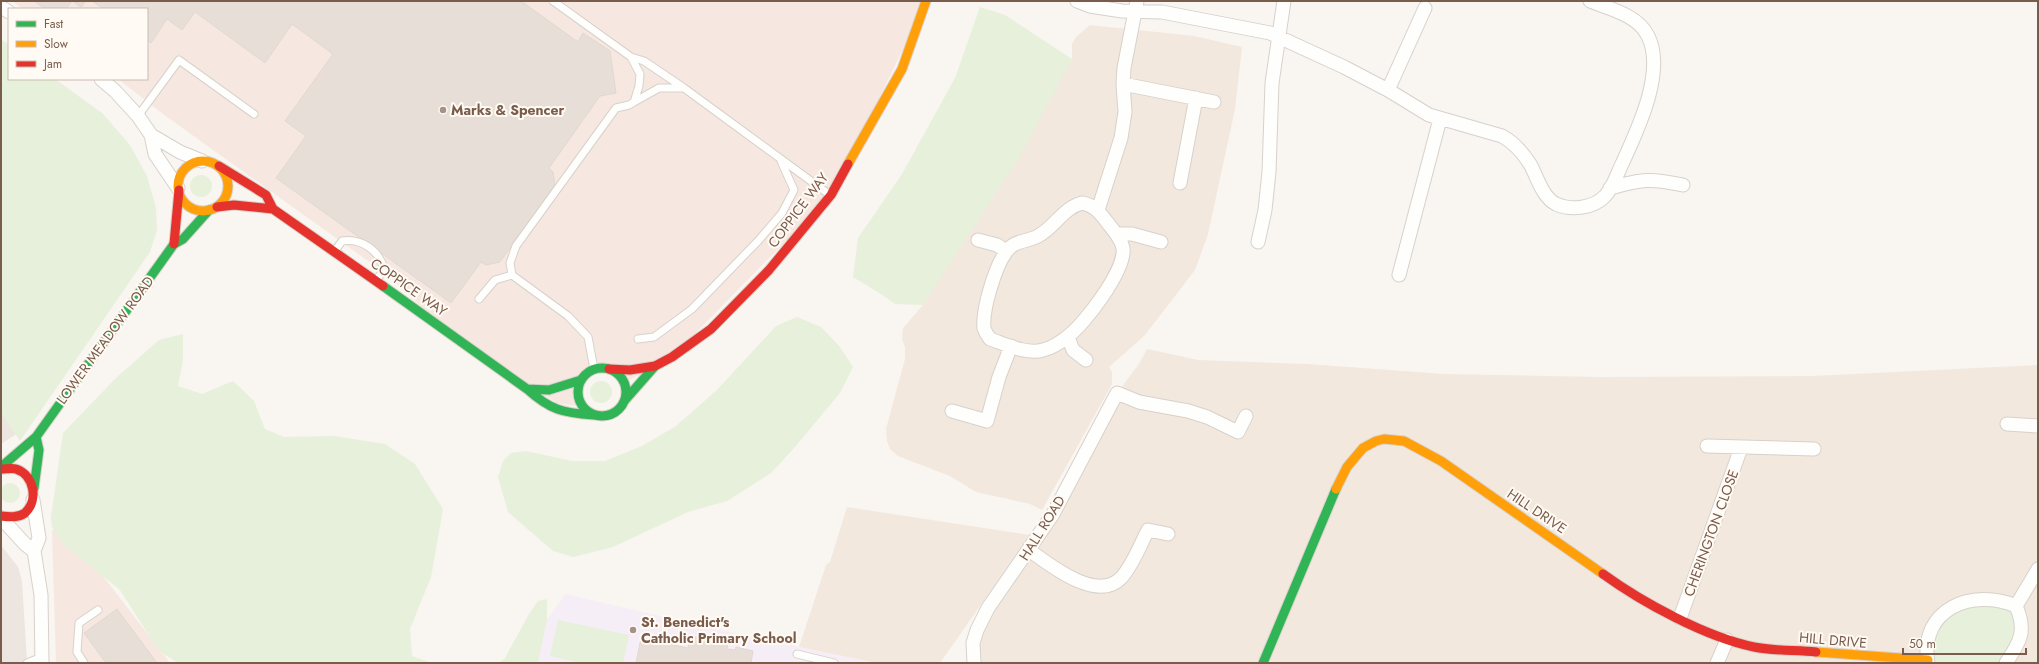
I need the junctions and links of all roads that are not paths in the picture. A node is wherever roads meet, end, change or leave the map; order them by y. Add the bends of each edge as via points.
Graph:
1 (553, 1) edge
2 (1077, 1) edge
3 (1284, 1) edge
4 (1590, 1) edge
5 (924, 4) edge
6 (1136, 6) edge
7 (1425, 8) dead end
8 (1275, 35) junction
9 (631, 56) junction
10 (102, 80) edge
11 (1123, 84) junction
12 (684, 88) junction
13 (1388, 90) junction
14 (1196, 98) junction
15 (634, 102) junction
16 (1214, 102) dead end
17 (254, 114) dead end
18 (138, 116) junction
19 (1440, 119) junction
20 (151, 135) junction
21 (780, 159) junction
22 (202, 161) junction
23 (218, 165) junction
24 (1180, 182) dead end
25 (1683, 185) dead end
26 (1610, 188) junction
27 (178, 189) junction
28 (831, 195) junction
29 (213, 208) junction
30 (273, 209) junction
31 (1098, 210) junction
32 (1116, 234) junction
33 (978, 240) dead end
34 (1161, 242) dead end
35 (1258, 242) dead end
36 (174, 244) junction
37 (1006, 251) junction
38 (334, 252) junction
39 (1399, 275) dead end
40 (512, 276) junction
41 (376, 281) junction
42 (479, 299) dead end
43 (1068, 337) junction
44 (638, 339) dead end
45 (1011, 346) junction
46 (1086, 360) dead end
47 (655, 366) junction
48 (609, 369) junction
49 (594, 370) junction
50 (581, 380) junction
51 (527, 389) junction
52 (625, 400) junction
53 (952, 411) dead end
54 (594, 415) junction
55 (1246, 416) dead end
56 (2007, 424) dead end
57 (2038, 426) edge
58 (36, 437) junction
59 (1707, 446) dead end
60 (1741, 448) junction
61 (1814, 449) dead end
62 (1, 468) edge
63 (33, 494) junction
64 (1, 517) edge
65 (1168, 534) dead end
66 (1029, 550) junction
67 (34, 551) junction
68 (2038, 569) edge
69 (2016, 606) junction
70 (98, 610) dead end
71 (1680, 618) junction
72 (1727, 640) junction
73 (797, 654) dead end
74 (42, 660) edge
75 (1928, 662) edge
76 (27, 663) edge
77 (84, 663) edge
78 (834, 663) edge
79 (974, 663) edge
80 (1263, 663) edge
81 (1717, 663) edge
82 (2006, 663) edge

1 - 9 lane
2 - 6 street via 1090,6
3 - 8 street
4 - 26 street via 1624,14 1639,24 1648,36 1654,63 1649,97
5 - 28 street, COPPICE WAY via 902,69
6 - 8 street
6 - 11 street
7 - 13 street
8 - 13 street
8 - 35 street via 1269,172
9 - 12 lane via 644,61
9 - 15 lane via 640,74
10 - 18 street
11 - 14 street
11 - 31 street via 1125,112 1121,138
12 - 15 lane via 659,88
12 - 21 lane
13 - 19 street via 1418,110
14 - 16 street
14 - 24 street
15 - 40 lane via 616,108 516,246 510,263
17 - 18 lane via 179,60
18 - 20 street
19 - 26 street via 1510,140 1556,204 1586,207 1604,197
19 - 39 street
20 - 22 street
20 - 27 street via 155,154
21 - 28 lane
21 - 44 lane via 794,190 782,213 692,309 654,337
22 - 23 street
22 - 27 street via 187,166 179,180
23 - 29 street via 228,186 227,194
23 - 30 street, COPPICE WAY via 266,195
25 - 26 street via 1656,179 1640,180
27 - 29 street via 190,206 201,210
27 - 36 street, LOWER MEADOW ROAD
28 - 47 street, COPPICE WAY via 769,270 711,329
29 - 30 street, COPPICE WAY via 234,205
29 - 36 street, LOWER MEADOW ROAD via 183,239
30 - 38 street, COPPICE WAY
31 - 32 street
31 - 37 street via 1090,204 1071,206 1038,236 1019,241
32 - 34 street via 1132,234
32 - 43 street via 1123,248 1113,279 1099,301
33 - 37 street via 997,245
36 - 58 street, LOWER MEADOW ROAD
37 - 45 street via 998,266 985,311 984,330 990,339
38 - 41 street, COPPICE WAY
38 - 41 lane via 342,241 358,241 374,251 384,269
40 - 42 lane via 495,280
40 - 49 lane via 568,316 588,337
41 - 51 street, COPPICE WAY
43 - 45 street via 1042,350
43 - 46 street via 1073,350
45 - 53 street via 986,421
47 - 48 street, COPPICE WAY via 630,370
47 - 52 street, COPPICE WAY
48 - 49 street
48 - 52 street via 622,378 626,392
49 - 50 street
50 - 51 street via 549,390
50 - 54 street via 578,396 584,408
51 - 54 street, COPPICE WAY via 543,403 568,413
52 - 54 street via 616,412
55 - 66 street, HALL ROAD via 1238,432 1195,413 1139,402 1117,393 1054,514
56 - 57 street
58 - 62 street, LOWER MEADOW ROAD
58 - 63 street via 39,450
59 - 60 street, CHERINGTON CLOSE
60 - 61 street, CHERINGTON CLOSE
60 - 71 street, CHERINGTON CLOSE
62 - 63 street via 22,471 28,476
63 - 64 street via 25,512 12,517
63 - 67 street via 39,538
64 - 67 street
65 - 66 street via 1148,530 1121,578 1111,585 1097,586 1078,581 1058,571
66 - 79 street, HALL ROAD via 988,608 977,630 973,643
67 - 74 street via 41,595
68 - 69 street
69 - 75 street via 2002,600 1977,600 1944,610 1932,628
69 - 82 street via 2021,616 2022,633 2018,646
70 - 77 lane via 79,623 77,652
71 - 72 street, HILL DRIVE
71 - 80 street, HILL DRIVE via 1608,578 1408,442 1379,439 1364,446 1352,458 1342,474
72 - 75 street, HILL DRIVE via 1755,647
72 - 81 street
73 - 78 lane
74 - 76 lane

